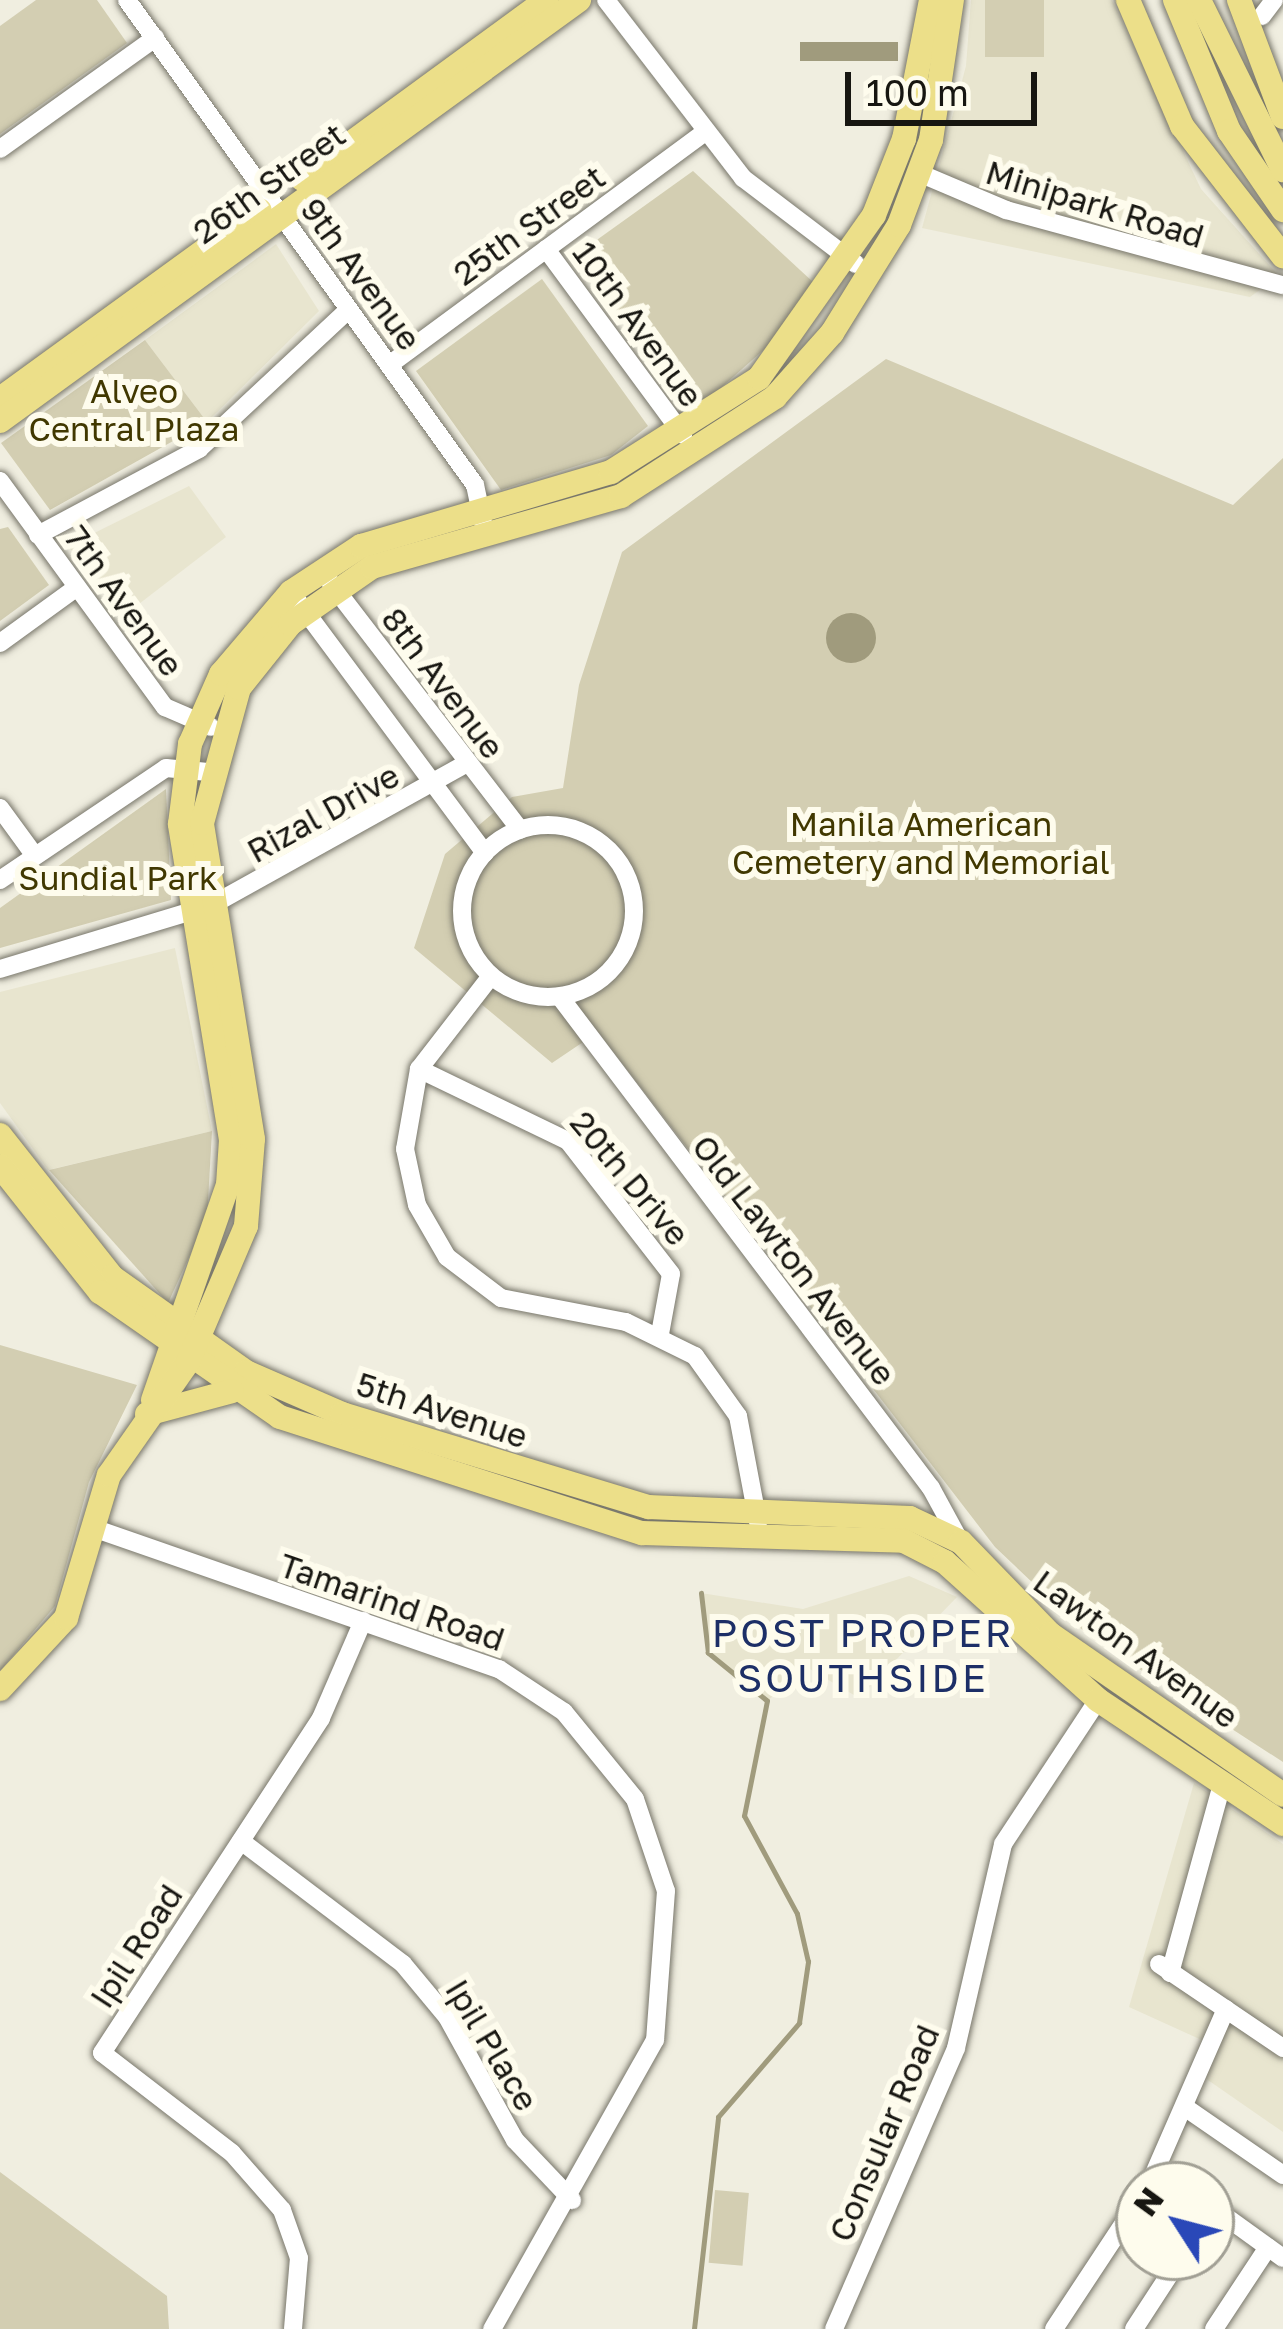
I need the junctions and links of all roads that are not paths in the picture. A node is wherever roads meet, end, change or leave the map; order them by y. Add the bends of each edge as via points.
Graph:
1 (128, 0) edge
2 (547, 0) edge
3 (579, 0) edge
4 (606, 0) edge
5 (931, 0) edge
6 (952, 0) edge
7 (1128, 0) edge
8 (1144, 0) edge
9 (1175, 0) edge
10 (1199, 0) edge
11 (1239, 0) edge
12 (155, 38) junction
13 (1283, 117) edge
14 (704, 133) junction
15 (0, 149) edge
16 (1283, 170) edge
17 (919, 173) junction
18 (276, 208) junction
19 (1283, 211) edge
20 (1281, 245) edge
21 (546, 249) junction
22 (849, 261) junction
23 (873, 272) junction
24 (1283, 285) edge
25 (1256, 286) junction
26 (348, 310) junction
27 (388, 365) junction
28 (0, 399) edge
29 (0, 422) edge
30 (683, 435) junction
31 (0, 482) edge
32 (482, 521) junction
33 (38, 535) junction
34 (328, 580) junction
35 (76, 587) junction
36 (298, 602) junction
37 (0, 643) edge
38 (208, 726) junction
39 (465, 764) junction
40 (197, 769) junction
41 (435, 784) junction
42 (0, 808) edge
43 (520, 830) junction
44 (485, 853) junction
45 (35, 856) junction
46 (0, 880) edge
47 (201, 910) junction
48 (0, 969) edge
49 (491, 976) junction
50 (560, 997) junction
51 (419, 1070) junction
52 (0, 1135) edge
53 (0, 1166) edge
54 (660, 1334) junction
55 (183, 1346) junction
56 (232, 1391) junction
57 (150, 1408) junction
58 (758, 1526) junction
59 (91, 1534) junction
60 (953, 1552) junction
61 (363, 1621) junction
62 (0, 1689) edge
63 (1098, 1700) junction
64 (1222, 1784) junction
65 (1283, 1795) edge
66 (1283, 1824) edge
67 (242, 1841) junction
68 (1226, 2008) junction
69 (1283, 2048) edge
70 (1186, 2108) junction
71 (1162, 2161) edge
72 (1283, 2175) edge
73 (572, 2200) junction
74 (1235, 2224) edge
75 (1115, 2236) edge
76 (1276, 2252) edge
77 (1165, 2281) edge
78 (293, 2329) edge
79 (492, 2329) edge
80 (834, 2329) edge
81 (1054, 2329) edge
82 (1133, 2329) edge
83 (1214, 2329) edge

1 - 12 street, 9th Avenue
2 - 18 main road, 26th Street
3 - 18 main road, 26th Street
4 - 14 street
5 - 22 main road via 904,139
6 - 17 main road
7 - 20 main road via 1182,126
8 - 20 main road via 1202,129
9 - 19 main road via 1229,131
10 - 16 main road
11 - 13 main road
12 - 15 street
12 - 18 street, 9th Avenue
14 - 21 street, 25th Street
14 - 22 street via 761,197
17 - 23 main road
17 - 25 street, Minipark Road
18 - 26 street, 9th Avenue
18 - 28 main road, 26th Street
18 - 29 main road, 26th Street
20 - 25 street via 1276,269
21 - 27 street, 25th Street
21 - 30 street, 10th Avenue
22 - 23 street
22 - 30 main road via 759,378
23 - 32 main road via 808,362 718,442 603,503
24 - 25 street, Minipark Road
26 - 27 street, 9th Avenue
26 - 33 street via 200,449
27 - 32 street, 9th Avenue
30 - 32 main road
31 - 33 street, 7th Avenue
32 - 34 main road
33 - 35 street, 7th Avenue
34 - 36 main road
34 - 39 street, 8th Avenue
35 - 37 street
35 - 38 street, 7th Avenue via 165,707
36 - 38 main road
36 - 41 street, 8th Avenue
38 - 40 main road
39 - 41 street, Rizal Drive
39 - 43 street, 8th Avenue
40 - 45 street via 166,768
40 - 47 main road
41 - 44 street, 8th Avenue
41 - 47 street, Rizal Drive
42 - 45 street
43 - 44 street
43 - 50 street via 588,836 631,890 617,962
44 - 49 street via 462,916
45 - 46 street
47 - 48 street, Rizal Drive
47 - 55 main road via 231,1139 222,1220
49 - 50 street
49 - 51 street
50 - 60 street, Old Lawton Avenue
51 - 54 street, 20th Drive via 568,1141 671,1274
51 - 54 street via 405,1121 409,1178 447,1257 518,1306
52 - 55 main road, 5th Avenue via 98,1263
53 - 55 main road, 5th Avenue via 82,1273
54 - 58 street via 728,1393
55 - 56 main road, 5th Avenue
55 - 57 main road
55 - 58 main road, 5th Avenue via 342,1414 587,1491
56 - 57 main road
56 - 58 main road, 5th Avenue via 334,1438 601,1522 674,1537
57 - 59 main road
58 - 60 main road, 5th Avenue via 897,1516
59 - 61 street, Tamarind Road
59 - 62 main road via 66,1618
60 - 63 main road, Lawton Avenue
60 - 65 main road, Lawton Avenue via 1050,1634
61 - 67 street, Ipil Road via 321,1718
61 - 73 street, Tamarind Road via 499,1669 565,1712 608,1757 651,1840 666,1892 663,2003 633,2089
63 - 64 main road, Lawton Avenue
63 - 80 street, Consular Road via 1003,1844 956,2048
64 - 66 main road, Lawton Avenue
64 - 68 street via 1164,1968
67 - 73 street, Ipil Place via 403,1964 447,2017 515,2140
67 - 78 street, Ipil Road via 102,2053 232,2153 282,2210 299,2258
68 - 69 street
68 - 70 street
70 - 71 street
70 - 72 street
73 - 79 street, Tamarind Road
74 - 76 street
75 - 81 street
76 - 83 street
77 - 82 street

